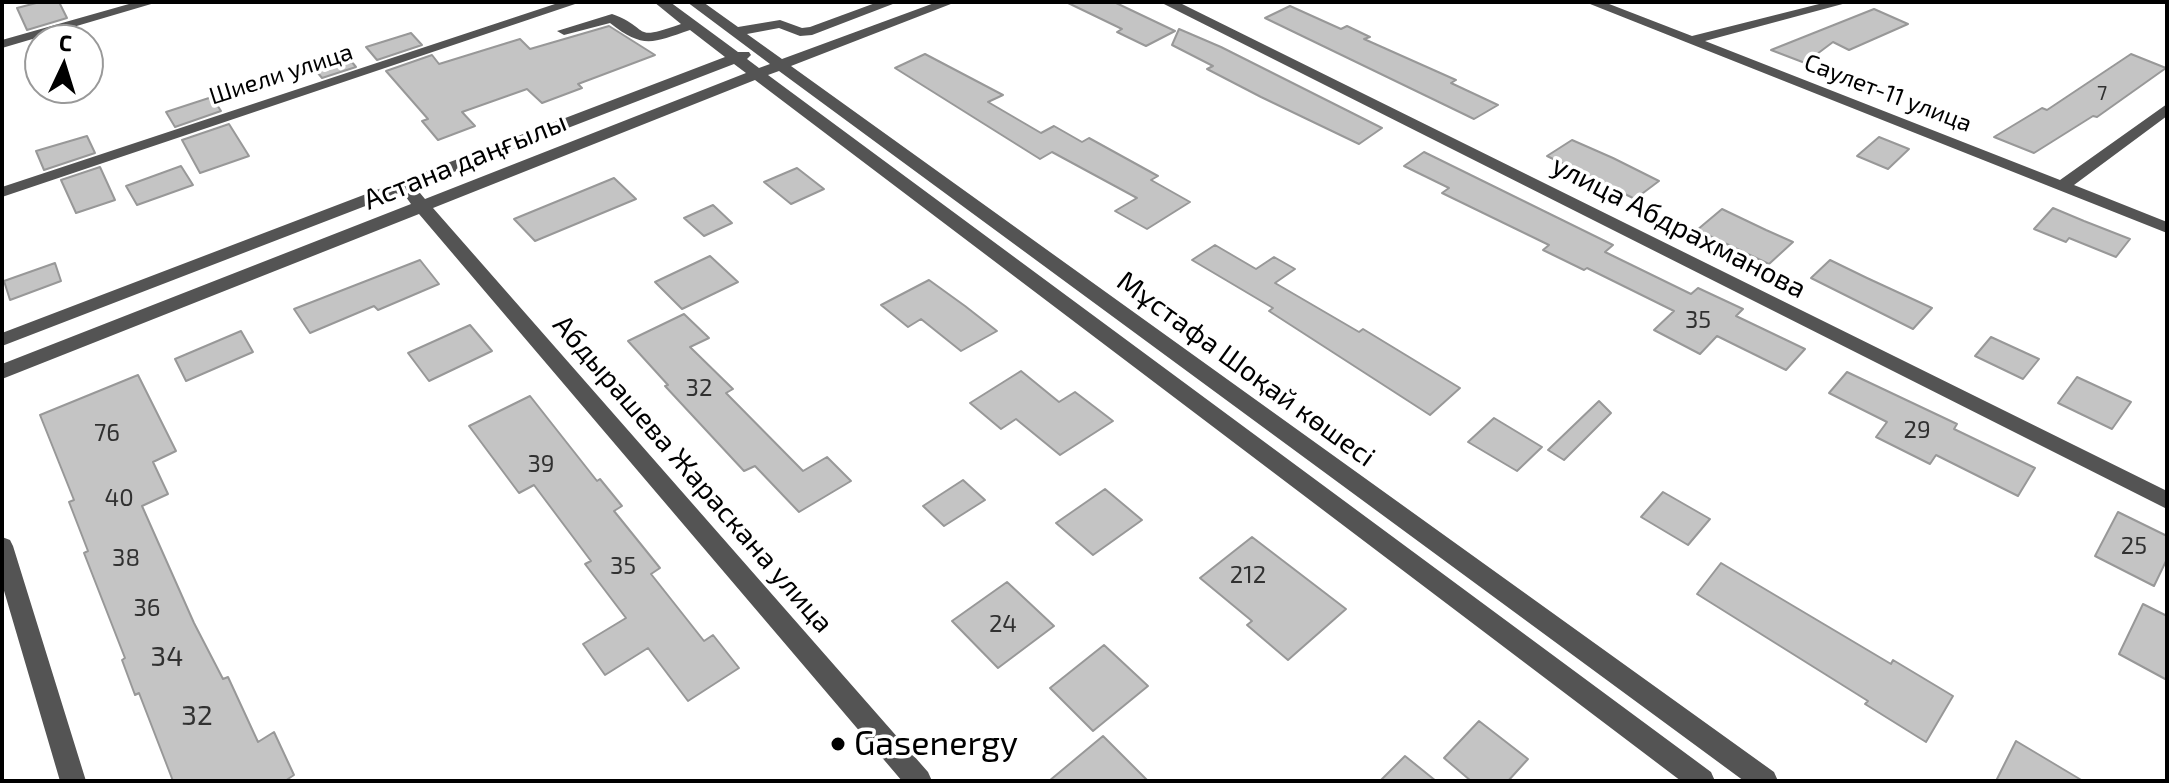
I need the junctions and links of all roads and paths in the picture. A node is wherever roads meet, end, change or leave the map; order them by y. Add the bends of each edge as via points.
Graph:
1 (151, 2) edge
2 (574, 2) edge
3 (661, 2) edge
4 (694, 2) edge
5 (891, 2) edge
6 (949, 2) edge
7 (1167, 2) edge
8 (1592, 2) edge
9 (1843, 2) edge
10 (691, 25) junction
11 (564, 31) dead end
12 (735, 32) junction
13 (1690, 41) junction
14 (2, 44) edge
15 (759, 49) junction
16 (736, 58) junction
17 (780, 65) junction
18 (757, 74) junction
19 (2167, 109) edge
20 (405, 185) junction
21 (2061, 187) junction
22 (2, 192) edge
23 (422, 206) junction
24 (2167, 228) edge
25 (2, 340) edge
26 (2, 372) edge
27 (2167, 501) edge
28 (2, 546) edge
29 (73, 781) edge
30 (919, 781) edge
31 (1702, 781) edge
32 (1765, 781) edge

1 - 14 street
2 - 22 street, Шиели улица
3 - 10 street, Мұстафа Шоқай көшесі
4 - 12 street, Мұстафа Шоқай көшесі
5 - 12 street via 812,31 780,24
6 - 17 street, Астана даңғылы
7 - 27 street, улица Абдрахманова
8 - 13 street, Саулет-11 улица
9 - 13 street
10 - 11 street via 650,39 635,36 612,18
10 - 16 street, Мұстафа Шоқай көшесі
12 - 15 street, Мұстафа Шоқай көшесі
13 - 21 street, Саулет-11 улица
15 - 16 street, Астана даңғылы
15 - 17 street, Мұстафа Шоқай көшесі
16 - 18 street, Мұстафа Шоқай көшесі
16 - 20 street, Астана даңғылы
17 - 18 street, Астана даңғылы
17 - 32 street, Мұстафа Шоқай көшесі
18 - 23 street, Астана даңғылы
18 - 31 street, Мұстафа Шоқай көшесі
19 - 21 street
20 - 23 street, Абдырашева Жараскана улица
20 - 25 street, Астана даңғылы
21 - 24 street, Саулет-11 улица
23 - 26 street, Астана даңғылы
23 - 30 street, Абдырашева Жараскана улица
28 - 29 street

